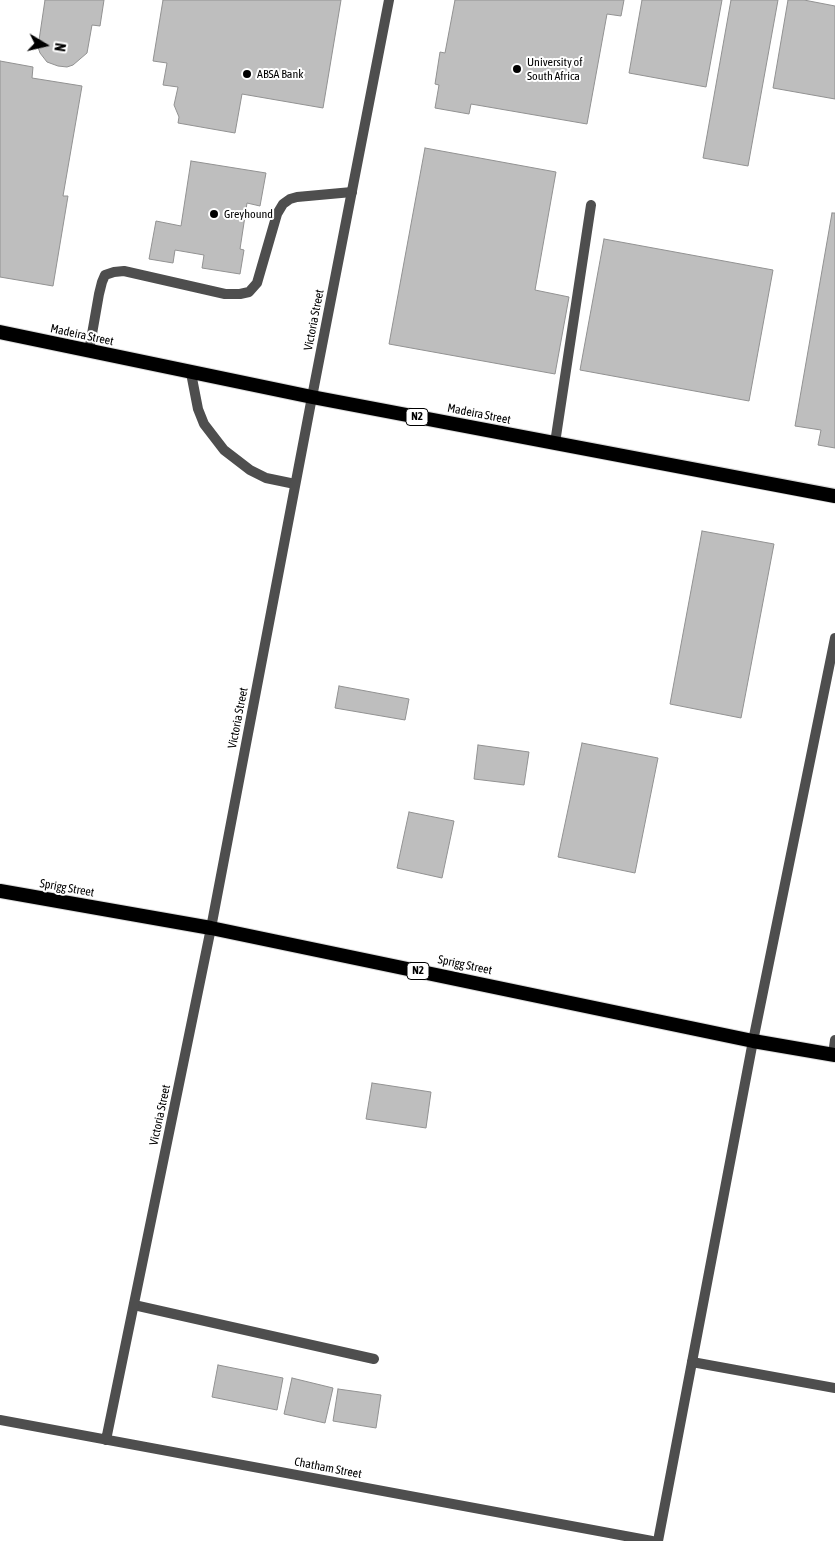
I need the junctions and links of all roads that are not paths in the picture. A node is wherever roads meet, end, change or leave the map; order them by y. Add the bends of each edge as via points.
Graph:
1 (389, 0) edge
2 (352, 192) junction
3 (591, 205) dead end
4 (0, 332) edge
5 (89, 352) junction
6 (191, 373) junction
7 (312, 397) junction
8 (555, 443) junction
9 (295, 484) junction
10 (835, 496) edge
11 (835, 638) edge
12 (0, 891) edge
13 (211, 928) junction
14 (835, 1040) edge
15 (754, 1041) junction
16 (834, 1055) edge
17 (134, 1305) junction
18 (374, 1359) dead end
19 (692, 1362) junction
20 (835, 1388) edge
21 (0, 1420) edge
22 (106, 1440) junction
23 (652, 1541) edge
24 (658, 1541) edge

1 - 2 street, Victoria Street
2 - 5 street via 297,197 283,204 277,214 257,283 249,292 224,294 124,271 106,275 99,294
2 - 7 street, Victoria Street
3 - 8 street
4 - 5 highway, Madeira Street / N2
5 - 6 highway, Madeira Street / N2
6 - 7 highway, Madeira Street / N2
6 - 9 street via 204,424 224,450 266,478
7 - 8 highway, Madeira Street / N2
7 - 9 street, Victoria Street
8 - 10 highway, Madeira Street / N2
9 - 13 street, Victoria Street
11 - 15 street
12 - 13 highway, Sprigg Street / N2
13 - 15 highway, Sprigg Street / N2
13 - 17 street, Victoria Street
14 - 16 street
15 - 16 highway, Sprigg Street / N2
15 - 19 street
17 - 18 street
17 - 22 street, Victoria Street
19 - 20 street
19 - 24 street
21 - 22 street, Chatham Street
22 - 23 street, Chatham Street

